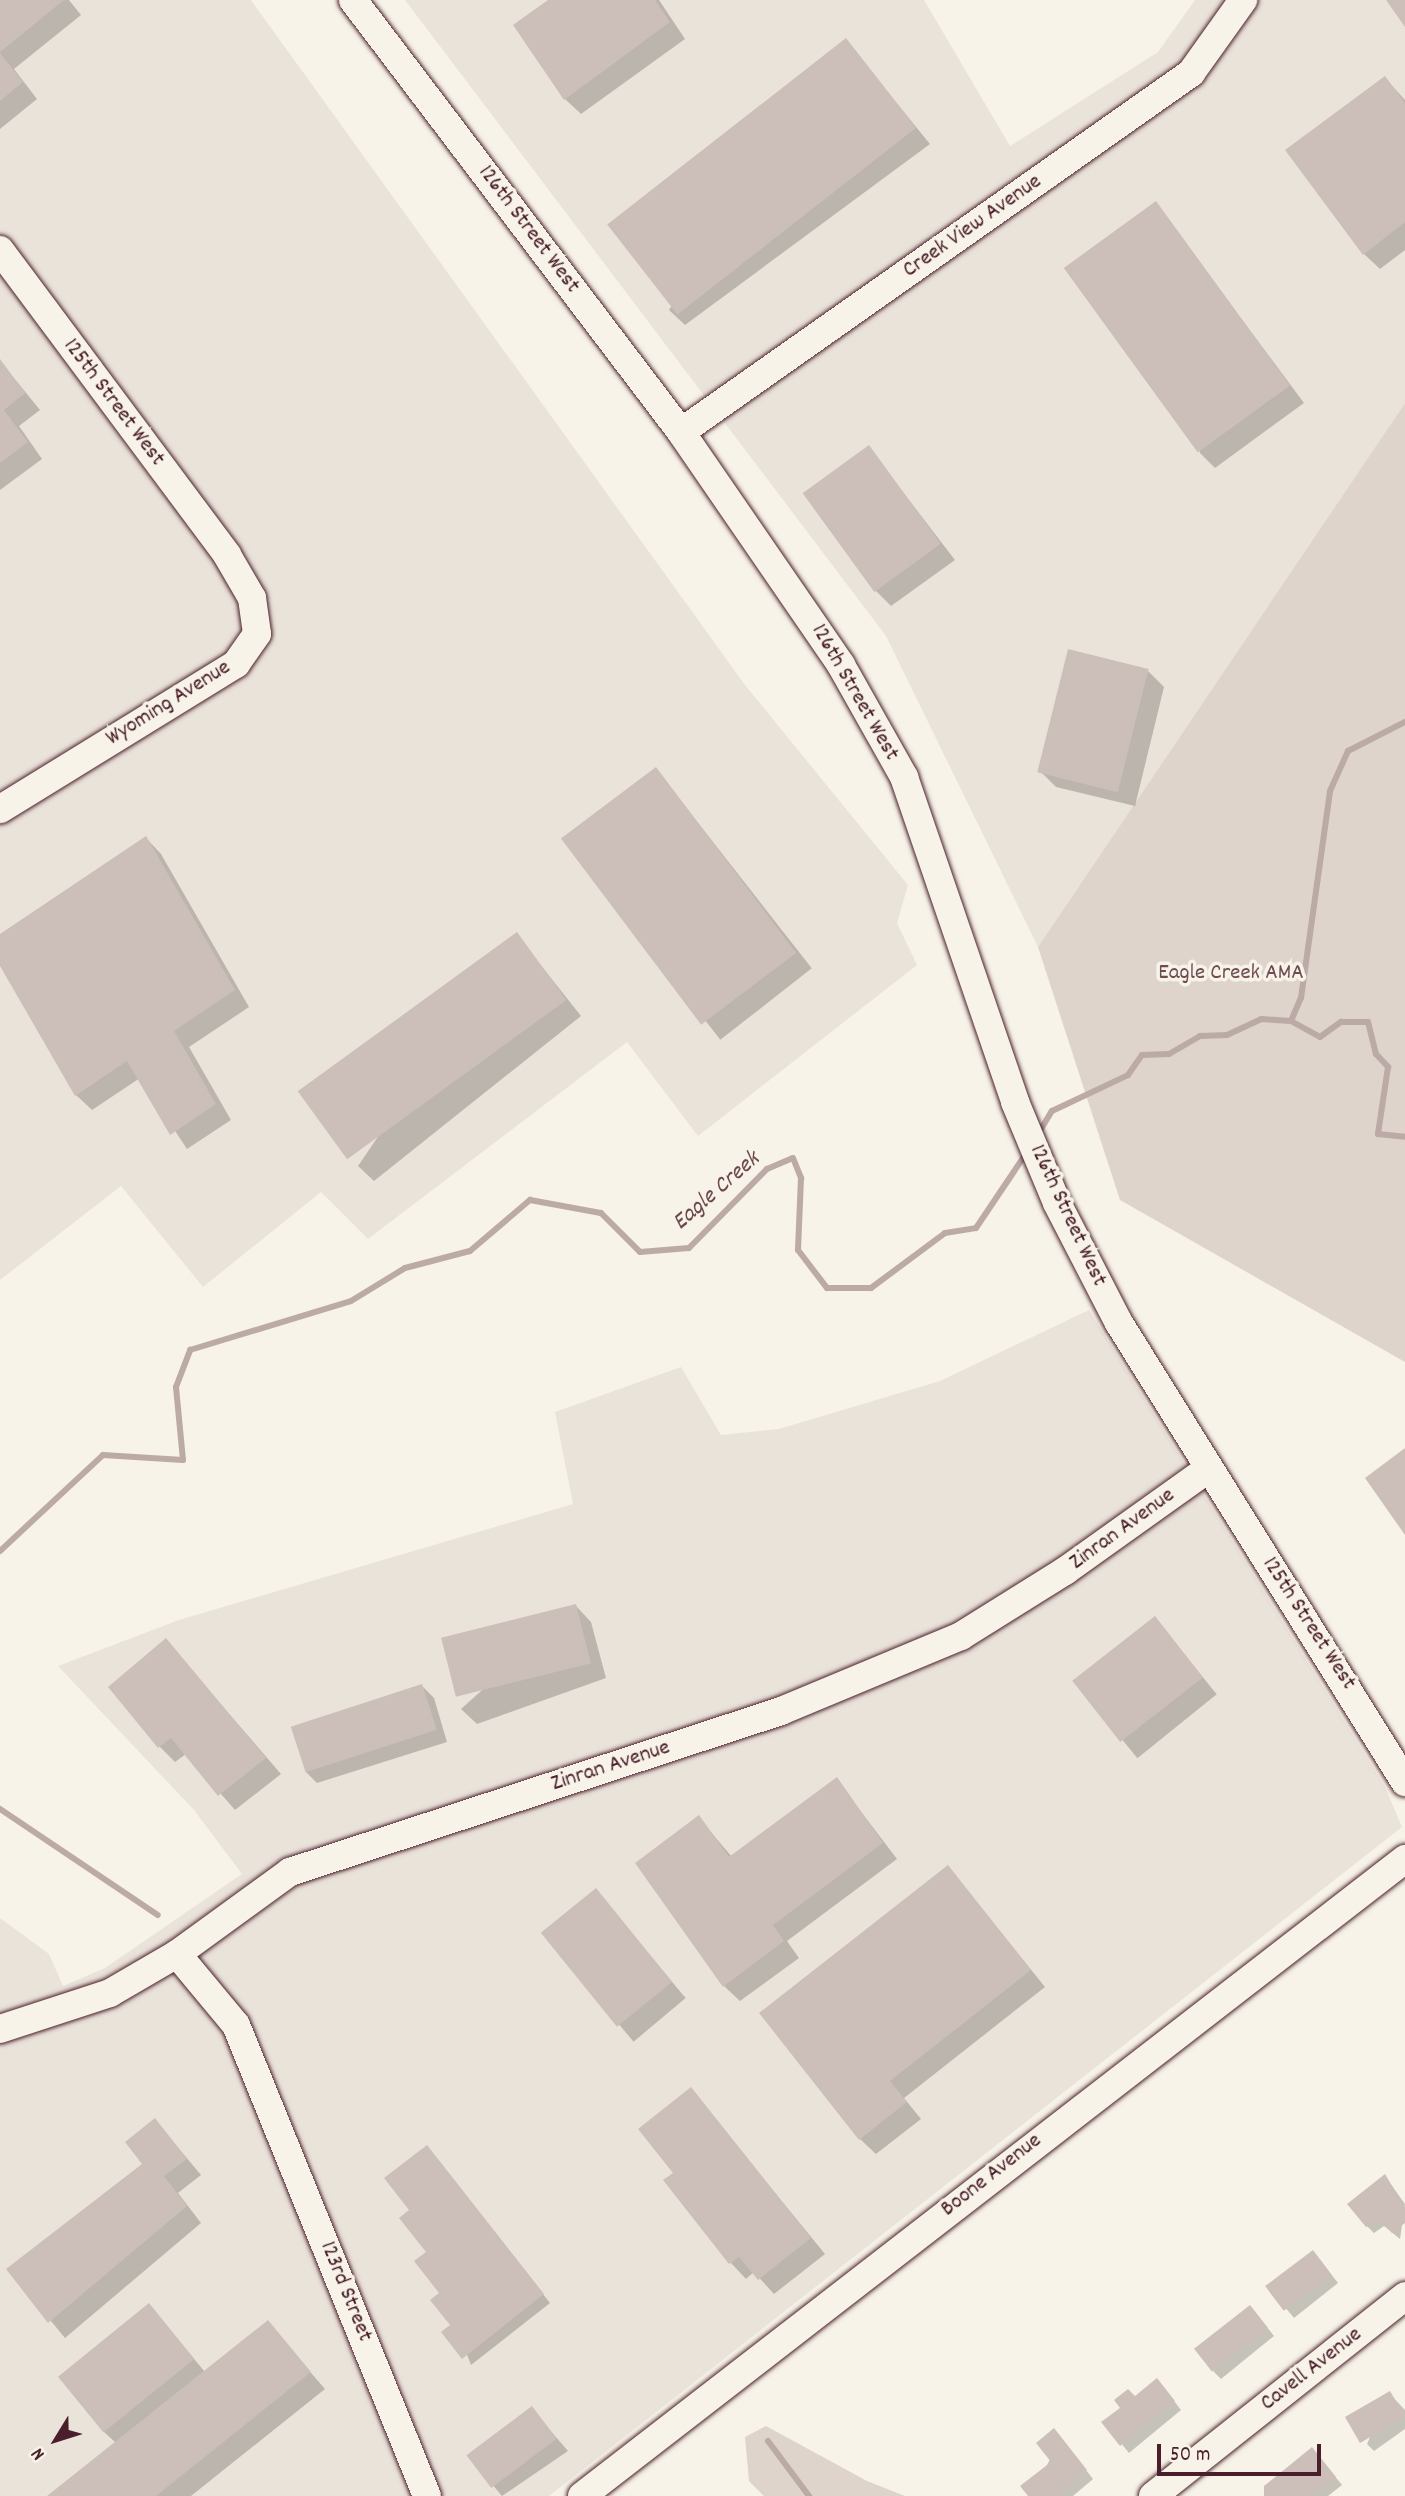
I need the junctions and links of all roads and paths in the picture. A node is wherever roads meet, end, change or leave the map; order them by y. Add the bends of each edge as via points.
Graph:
1 (353, 0) edge
2 (1243, 0) edge
3 (0, 250) edge
4 (681, 432) junction
5 (227, 555) joint
6 (0, 809) edge
7 (1208, 1469) junction
8 (1405, 1782) edge
9 (1405, 1859) edge
10 (177, 1954) junction
11 (0, 2029) edge
12 (1405, 2296) edge
13 (427, 2496) edge
14 (583, 2496) edge
15 (1153, 2496) edge

1 - 4 street, 126th Street West
2 - 4 street, Creek View Avenue via 1191,73
3 - 5 street, 125th Street West
4 - 7 street, 126th Street West via 841,665 904,777 1015,1102 1057,1203 1119,1323
5 - 6 street, Wyoming Avenue via 252,598 257,634 236,664
7 - 8 street, 125th Street West
7 - 10 street, Zinran Avenue via 1065,1571 961,1636 781,1711 290,1872
9 - 14 street, Boone Avenue
10 - 11 street, Zinran Avenue via 110,1993
10 - 13 street, 123rd Street via 236,2025
12 - 15 street, Cavell Avenue

